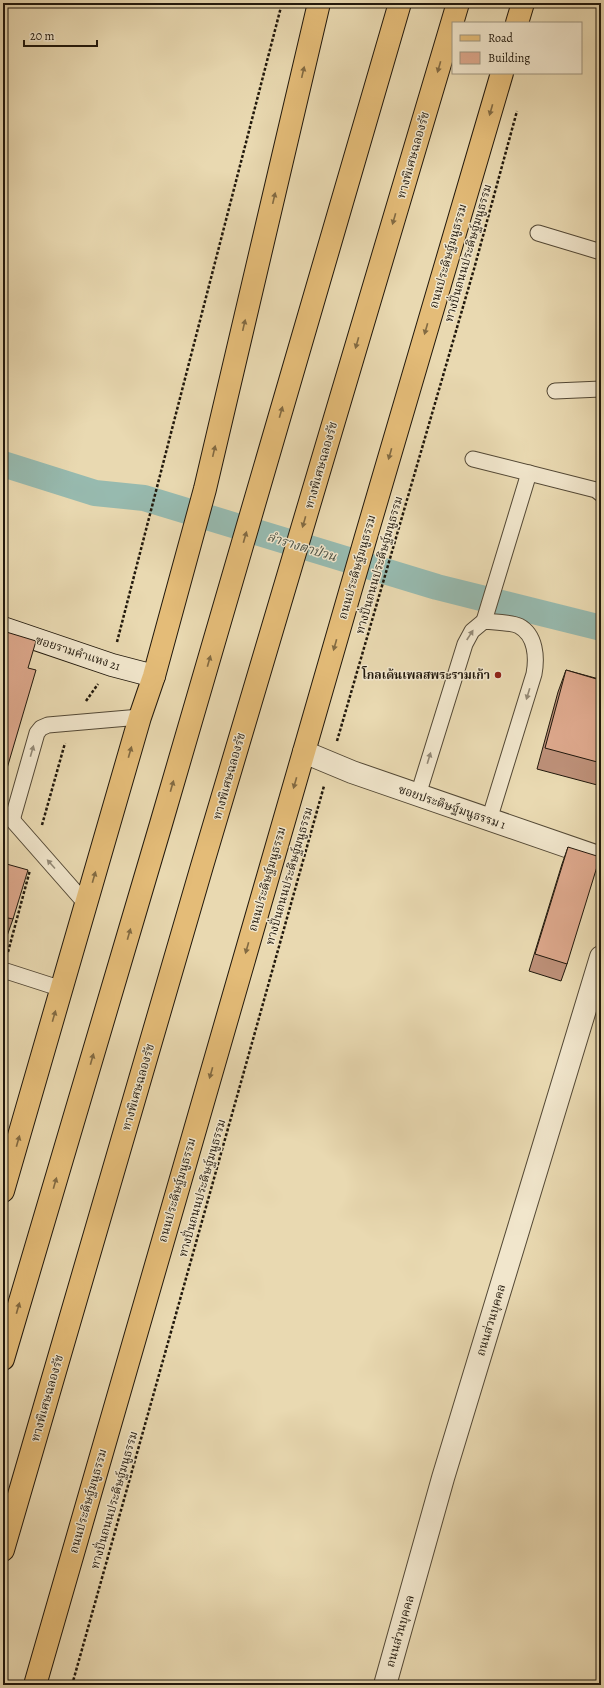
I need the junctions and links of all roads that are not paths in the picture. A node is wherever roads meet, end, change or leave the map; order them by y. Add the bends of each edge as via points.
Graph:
1 (319, 3) edge
2 (400, 3) edge
3 (458, 3) edge
4 (522, 3) edge
5 (452, 22) edge
6 (517, 22) edge
7 (452, 23) edge
8 (502, 74) edge
9 (538, 233) dead end
10 (601, 252) edge
11 (601, 388) edge
12 (555, 391) dead end
13 (473, 459) dead end
14 (529, 473) junction
15 (601, 494) edge
16 (484, 621) junction
17 (3, 628) edge
18 (154, 676) junction
19 (140, 717) junction
20 (304, 752) junction
21 (418, 795) junction
22 (489, 820) junction
23 (601, 858) edge
24 (86, 904) junction
25 (601, 957) edge
26 (3, 970) edge
27 (62, 989) junction
28 (3, 1191) edge
29 (3, 1359) edge
30 (3, 1550) edge
31 (35, 1685) edge
32 (385, 1685) edge

18 -> 1 main road via 205,489
29 -> 2 main road
3 -> 5 main road, ทางพิเศษฉลองรัช
4 - 6 main road
7 -> 30 main road, ทางพิเศษฉลองรัช via 204,859
8 -> 20 main road, ถนนประดิษฐ์มนูธรรม
9 - 10 lane
11 - 12 lane
13 - 14 lane
14 - 15 lane via 596,490
14 - 16 lane
21 -> 16 lane via 465,644 472,631
16 -> 22 lane via 518,626 529,635 536,659 534,674
17 - 18 street, ซอยรามคำแหง 21 via 112,665
18 - 19 main road
24 -> 19 main road
24 -> 19 lane via 14,822 35,740 41,728 48,725
20 - 21 street, ซอยประดิษฐ์มนูธรรม 1
20 -> 31 main road, ถนนประดิษฐ์มนูธรรม
21 - 22 street, ซอยประดิษฐ์มนูธรรม 1
22 - 23 street, ซอยประดิษฐ์มนูธรรม 1
24 - 27 main road
25 - 32 street, ถนนส่วนบุคคล via 443,1478
26 - 27 lane
28 -> 27 main road

